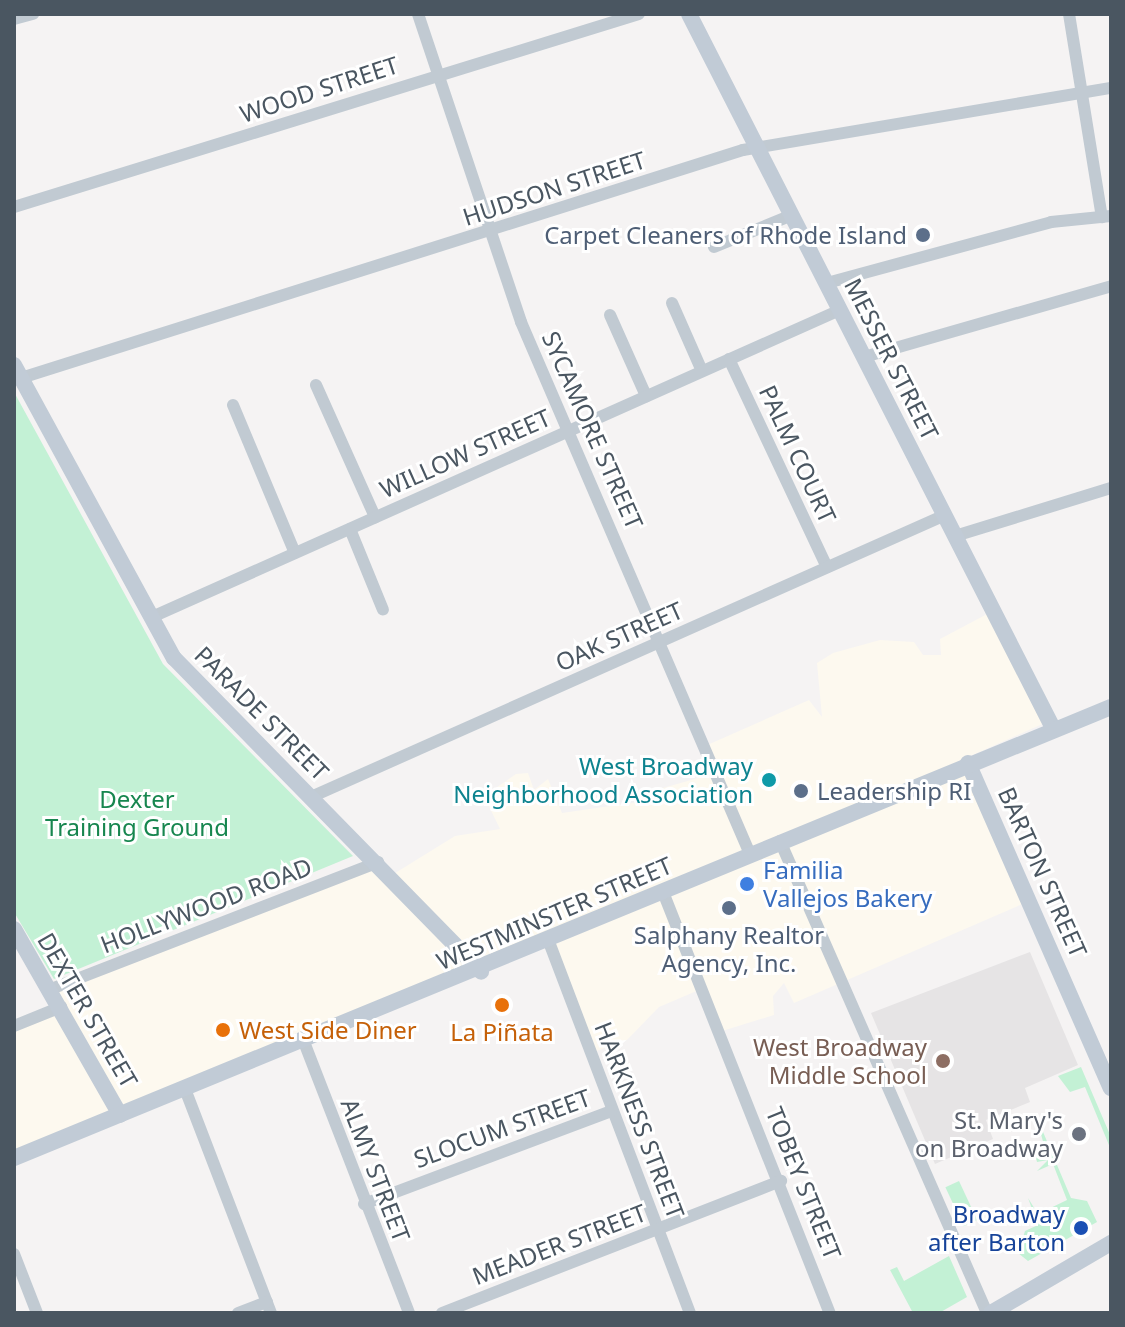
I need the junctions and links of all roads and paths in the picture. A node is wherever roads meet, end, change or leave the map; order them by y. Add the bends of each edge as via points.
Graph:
1 (33, 14) edge
2 (418, 14) edge
3 (639, 14) edge
4 (689, 14) edge
5 (1069, 14) edge
6 (14, 19) edge
7 (437, 75) junction
8 (1111, 88) edge
9 (1082, 92) junction
10 (757, 146) junction
11 (14, 207) edge
12 (792, 215) junction
13 (1107, 217) edge
14 (491, 232) junction
15 (714, 247) dead end
16 (827, 283) junction
17 (1111, 286) edge
18 (672, 303) dead end
19 (840, 310) junction
20 (610, 315) dead end
21 (864, 357) junction
22 (729, 359) junction
23 (18, 371) edge
24 (702, 371) junction
25 (316, 385) dead end
26 (646, 396) junction
27 (233, 405) dead end
28 (569, 430) junction
29 (1111, 488) edge
30 (945, 515) junction
31 (375, 517) junction
32 (350, 529) junction
33 (955, 536) junction
34 (295, 553) junction
35 (827, 567) junction
36 (383, 610) dead end
37 (152, 617) junction
38 (661, 641) junction
39 (1111, 707) edge
40 (1052, 726) junction
41 (968, 763) junction
42 (311, 797) junction
43 (780, 841) junction
44 (750, 854) junction
45 (378, 862) junction
46 (663, 892) junction
47 (14, 929) edge
48 (549, 942) junction
49 (481, 972) junction
50 (51, 989) junction
51 (61, 1007) junction
52 (14, 1026) edge
53 (304, 1042) junction
54 (1111, 1088) edge
55 (185, 1089) junction
56 (611, 1111) junction
57 (120, 1115) junction
58 (14, 1158) edge
59 (781, 1181) junction
60 (364, 1204) junction
61 (658, 1229) junction
62 (1111, 1243) edge
63 (14, 1254) edge
64 (269, 1308) edge
65 (37, 1313) edge
66 (238, 1313) edge
67 (409, 1313) edge
68 (442, 1313) edge
69 (690, 1313) edge
70 (830, 1313) edge
71 (989, 1313) edge

1 - 6 street
2 - 7 street, SYCAMORE STREET
3 - 7 street, WOOD STREET
4 - 10 street, MESSER STREET
5 - 9 street
7 - 11 street, WOOD STREET
7 - 14 street, SYCAMORE STREET
8 - 9 street, HUDSON STREET
9 - 10 street, HUDSON STREET
9 - 13 street
10 - 12 street, MESSER STREET
10 - 14 street, HUDSON STREET
12 - 15 street
12 - 16 street, MESSER STREET
13 - 16 street via 1051,222
14 - 23 street, HUDSON STREET
14 - 28 street, SYCAMORE STREET
16 - 19 street, MESSER STREET
17 - 21 street
18 - 24 street
19 - 21 street, MESSER STREET
19 - 22 street, WILLOW STREET
20 - 26 street
21 - 30 street, MESSER STREET
22 - 24 street, WILLOW STREET
22 - 35 street, PALM COURT
23 - 37 street, PARADE STREET
24 - 26 street, WILLOW STREET
25 - 31 street
26 - 28 street, WILLOW STREET
27 - 34 street
28 - 31 street, WILLOW STREET
28 - 38 street, SYCAMORE STREET
29 - 33 street
30 - 33 street, MESSER STREET
30 - 35 street, OAK STREET
31 - 32 street, WILLOW STREET
32 - 34 street, WILLOW STREET
32 - 36 street
33 - 40 street, MESSER STREET
34 - 37 street, WILLOW STREET
35 - 38 street, OAK STREET
37 - 42 street, PARADE STREET via 174,658
38 - 42 street, OAK STREET
38 - 44 street, SYCAMORE STREET
39 - 40 street, WESTMINSTER STREET
40 - 41 street, WESTMINSTER STREET
41 - 43 street, WESTMINSTER STREET
41 - 54 street, BARTON STREET
42 - 45 street, PARADE STREET
43 - 44 street, WESTMINSTER STREET
43 - 71 street
44 - 46 street, WESTMINSTER STREET
45 - 49 street, PARADE STREET
45 - 50 street, HOLLYWOOD ROAD
46 - 48 street, WESTMINSTER STREET
46 - 59 street, TOBEY STREET
47 - 50 street, DEXTER STREET
48 - 49 street, WESTMINSTER STREET
48 - 56 street, HARKNESS STREET
49 - 53 street, WESTMINSTER STREET
50 - 51 street, DEXTER STREET
51 - 52 street
51 - 57 street, DEXTER STREET
53 - 55 street, WESTMINSTER STREET
53 - 60 street, ALMY STREET
55 - 57 street, WESTMINSTER STREET
55 - 64 street
56 - 60 street, SLOCUM STREET
56 - 61 street, HARKNESS STREET
57 - 58 street, WESTMINSTER STREET
59 - 61 street, MEADER STREET
59 - 70 street, TOBEY STREET
60 - 67 street, ALMY STREET
61 - 68 street, MEADER STREET
61 - 69 street, HARKNESS STREET
62 - 71 street
63 - 65 street
64 - 66 street

